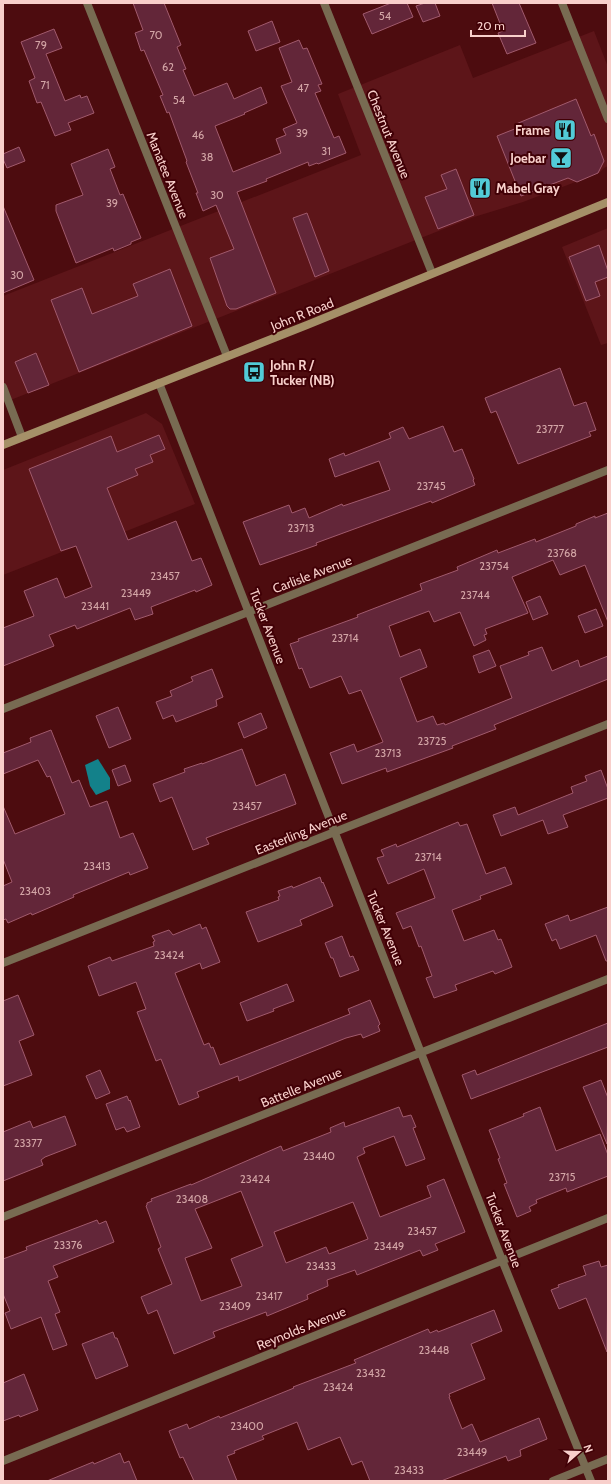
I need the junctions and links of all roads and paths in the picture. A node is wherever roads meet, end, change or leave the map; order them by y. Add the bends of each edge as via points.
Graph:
1 (87, 3) edge
2 (324, 3) edge
3 (562, 3) edge
4 (608, 119) edge
5 (608, 202) edge
6 (432, 274) junction
7 (227, 356) junction
8 (159, 383) junction
9 (3, 387) edge
10 (22, 437) junction
11 (3, 445) edge
12 (608, 470) edge
13 (249, 611) junction
14 (3, 709) edge
15 (608, 724) edge
16 (335, 832) junction
17 (3, 962) edge
18 (608, 979) edge
19 (422, 1052) junction
20 (3, 1217) edge
21 (608, 1218) edge
22 (502, 1260) junction
23 (608, 1459) edge
24 (3, 1461) edge
25 (586, 1468) junction
26 (553, 1481) edge
27 (591, 1481) edge

1 - 7 street, Manatee Avenue
2 - 6 street, Chestnut Avenue
3 - 4 street
5 - 6 main road, John R Road
6 - 7 main road, John R Road
7 - 8 main road, John R Road
8 - 10 main road, John R Road
8 - 13 street, Tucker Avenue
9 - 10 street
10 - 11 main road, John R Road
12 - 13 street, Carlisle Avenue
13 - 14 street, Carlisle Avenue
13 - 16 street, Tucker Avenue
15 - 16 street, Easterling Avenue
16 - 17 street, Easterling Avenue
16 - 19 street, Tucker Avenue
18 - 19 street, Battelle Avenue
19 - 20 street, Battelle Avenue
19 - 22 street, Tucker Avenue
21 - 22 street, Reynolds Avenue
22 - 24 street, Reynolds Avenue
22 - 25 street, Tucker Avenue
23 - 25 street
25 - 26 street
25 - 27 street, Tucker Avenue

